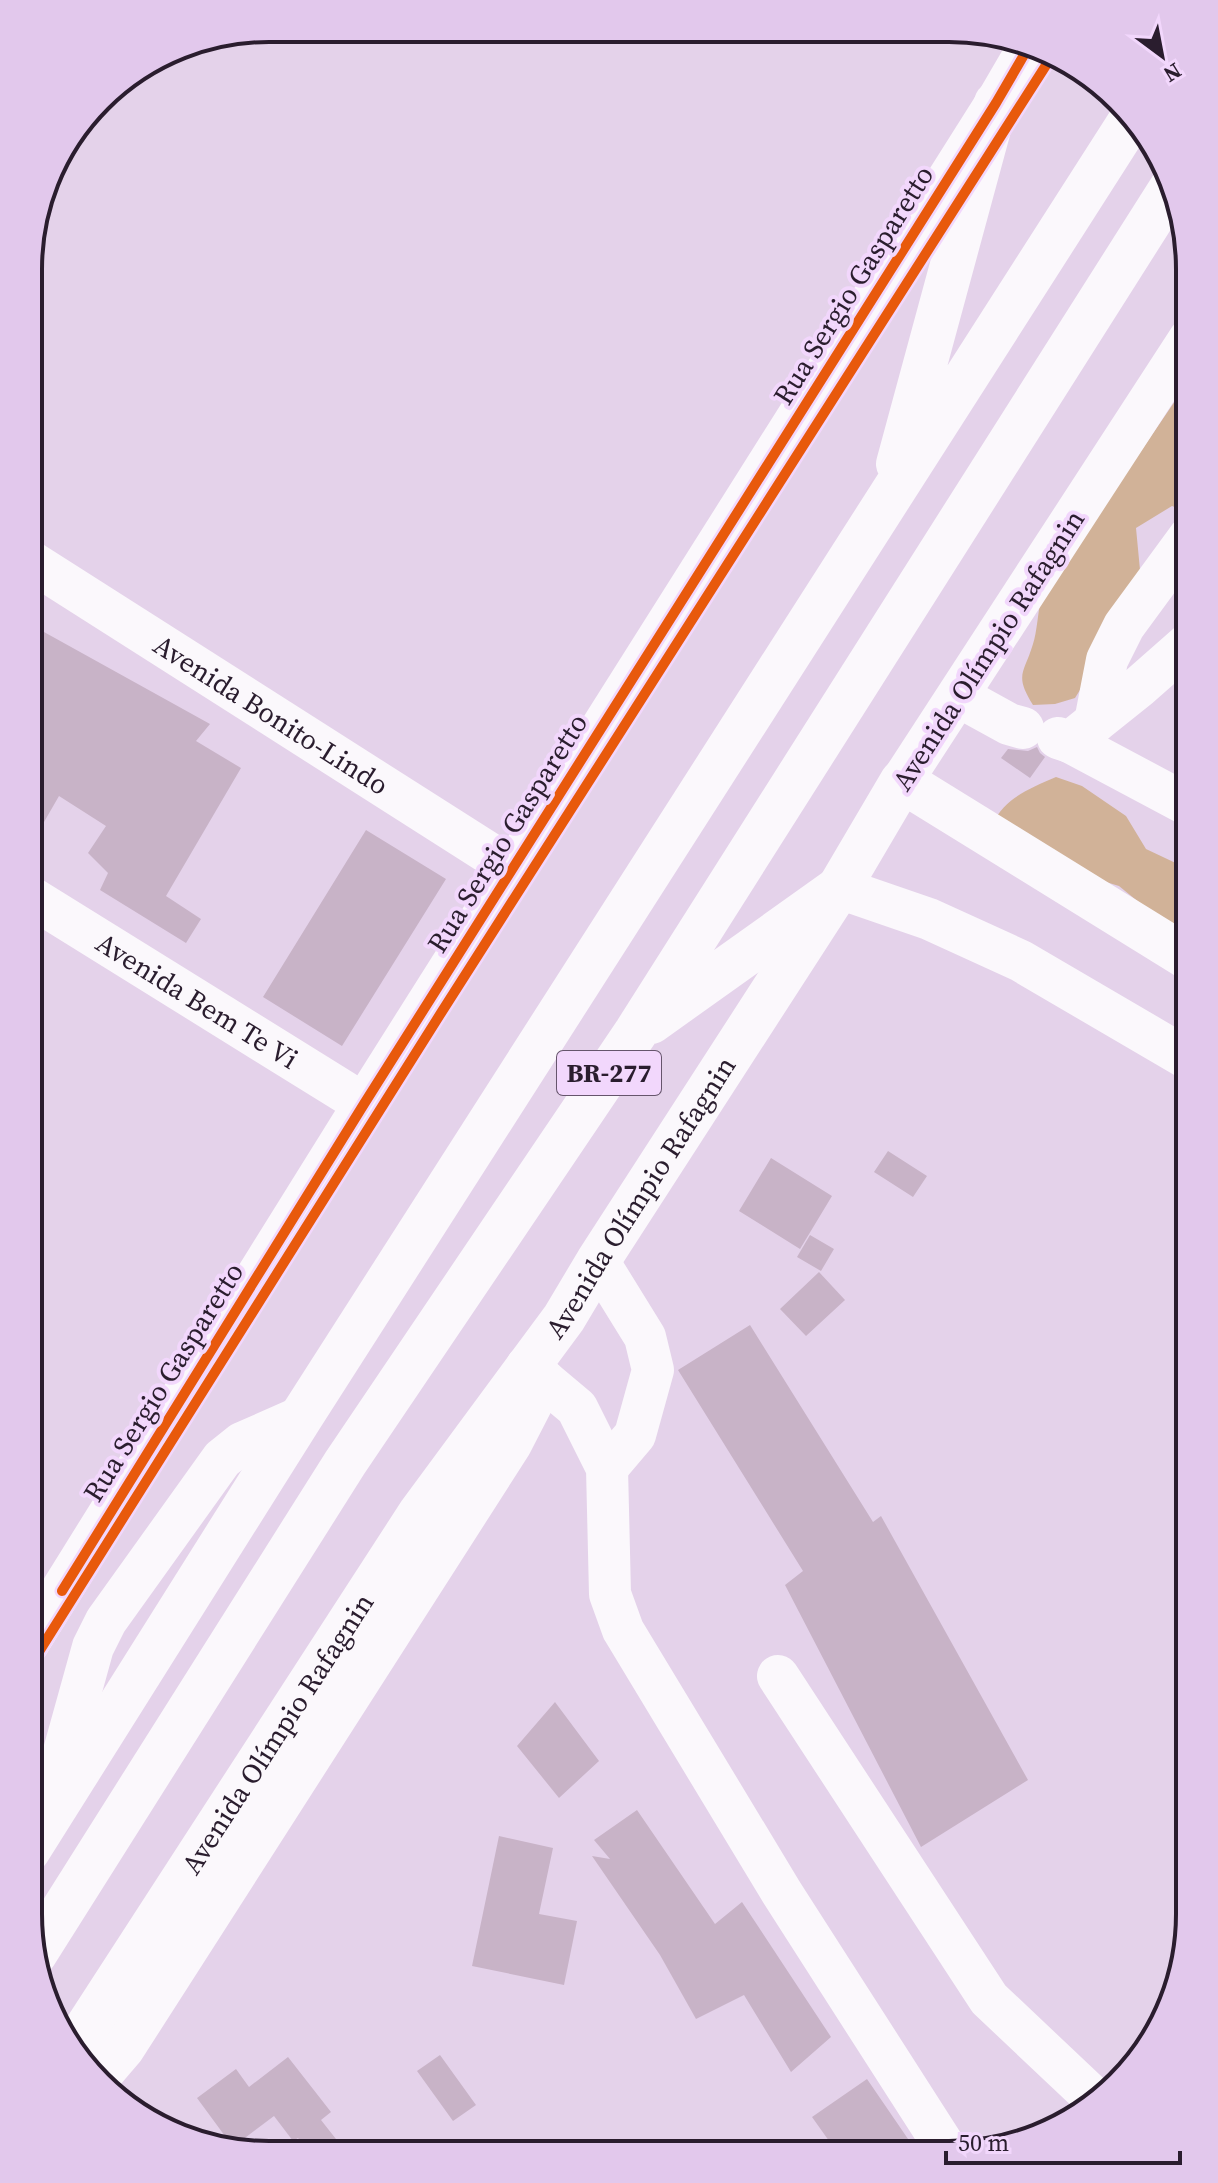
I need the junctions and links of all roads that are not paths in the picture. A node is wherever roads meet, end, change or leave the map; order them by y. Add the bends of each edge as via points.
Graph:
1 (1024, 55) edge
2 (996, 103) junction
3 (1126, 127) edge
4 (1165, 198) edge
5 (1176, 360) edge
6 (887, 503) junction
7 (1176, 555) edge
8 (42, 569) edge
9 (1176, 654) edge
10 (958, 696) junction
11 (1062, 732) junction
12 (902, 781) junction
13 (1176, 798) edge
14 (512, 868) junction
15 (839, 888) junction
16 (42, 904) edge
17 (1176, 950) edge
18 (636, 1032) junction
19 (1176, 1052) edge
20 (364, 1104) junction
21 (598, 1261) junction
22 (535, 1373) junction
23 (607, 1468) junction
24 (42, 1622) edge
25 (778, 1676) dead end
26 (42, 1828) edge
27 (44, 1940) edge
28 (79, 2039) edge
29 (104, 2070) edge
30 (1088, 2093) edge
31 (941, 2141) edge

1 - 2 street, Rua Sergio Gasparetto
2 - 6 main road
2 - 14 street, Rua Sergio Gasparetto
3 - 6 main road, BR-277
4 - 18 main road, BR-277
5 - 10 street, Avenida Olímpio Rafagnin
6 - 26 main road, BR-277
7 - 11 street via 1124,626
8 - 14 street, Avenida Bonito-Lindo
9 - 11 street via 1140,686
10 - 11 street via 1009,724
10 - 12 street, Avenida Olímpio Rafagnin
11 - 13 street
12 - 15 main road, Avenida Olímpio Rafagnin
12 - 17 main road
14 - 20 street, Rua Sergio Gasparetto
15 - 18 main road
15 - 19 street via 929,919 1021,961
15 - 21 main road, Avenida Olímpio Rafagnin
16 - 20 street, Avenida Bem Te Vi
18 - 27 main road, BR-277 via 345,1463
20 - 24 street, Rua Sergio Gasparetto
21 - 22 main road, Avenida Olímpio Rafagnin
21 - 23 street via 645,1337 653,1370 635,1435
22 - 23 street via 577,1408
22 - 28 main road, Avenida Olímpio Rafagnin via 420,1513
22 - 29 street via 511,1444 124,2048
23 - 31 street via 610,1594 623,1630
25 - 30 street via 989,1999

